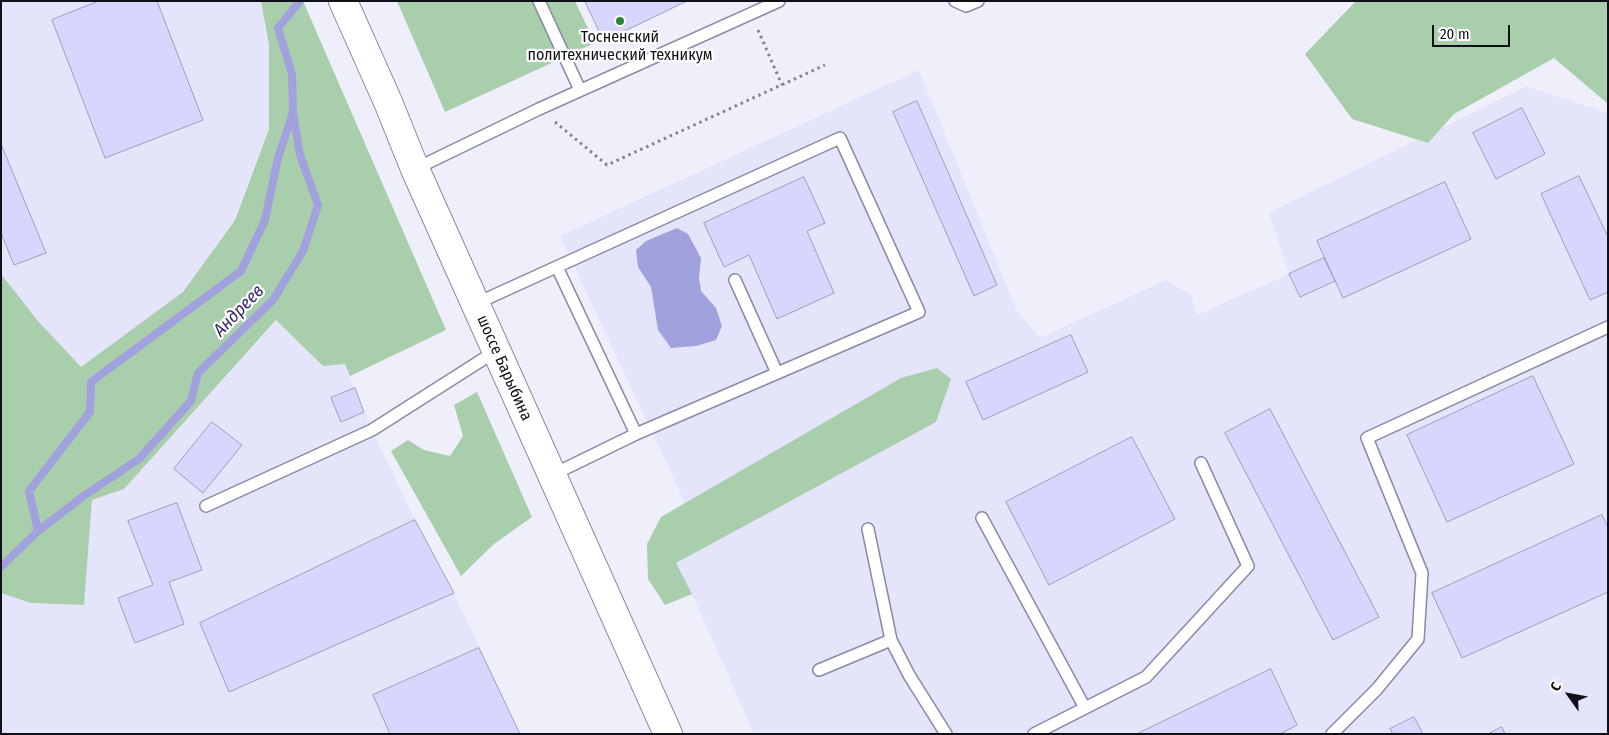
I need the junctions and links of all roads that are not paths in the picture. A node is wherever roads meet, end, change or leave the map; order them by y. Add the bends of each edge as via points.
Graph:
1 (343, 1) edge
2 (539, 1) edge
3 (779, 1) edge
4 (955, 1) edge
5 (978, 1) edge
6 (580, 90) junction
7 (415, 169) junction
8 (557, 267) junction
9 (736, 280) dead end
10 (475, 304) junction
11 (1608, 327) edge
12 (496, 351) junction
13 (777, 373) junction
14 (636, 434) junction
15 (1201, 463) dead end
16 (552, 475) junction
17 (206, 506) dead end
18 (982, 518) dead end
19 (868, 529) dead end
20 (890, 640) junction
21 (819, 670) dead end
22 (1085, 708) junction
23 (668, 734) edge
24 (946, 734) edge
25 (1034, 734) edge
26 (1332, 734) edge

1 - 7 main road, шоссе Барыбина
2 - 6 lane
3 - 6 lane
4 - 5 lane via 966,6
6 - 7 lane
7 - 10 main road, шоссе Барыбина
8 - 10 lane
8 - 13 lane via 840,138 919,312
8 - 14 lane
9 - 13 lane
10 - 12 main road, шоссе Барыбина
11 - 26 lane via 1367,438 1422,573 1418,639 1377,689
12 - 16 main road, шоссе Барыбина
12 - 17 lane via 372,430
13 - 14 lane
14 - 16 lane
15 - 22 lane via 1248,566 1146,677
16 - 23 main road, шоссе Барыбина
18 - 22 lane
19 - 20 lane
20 - 21 lane
20 - 24 lane
22 - 25 lane

